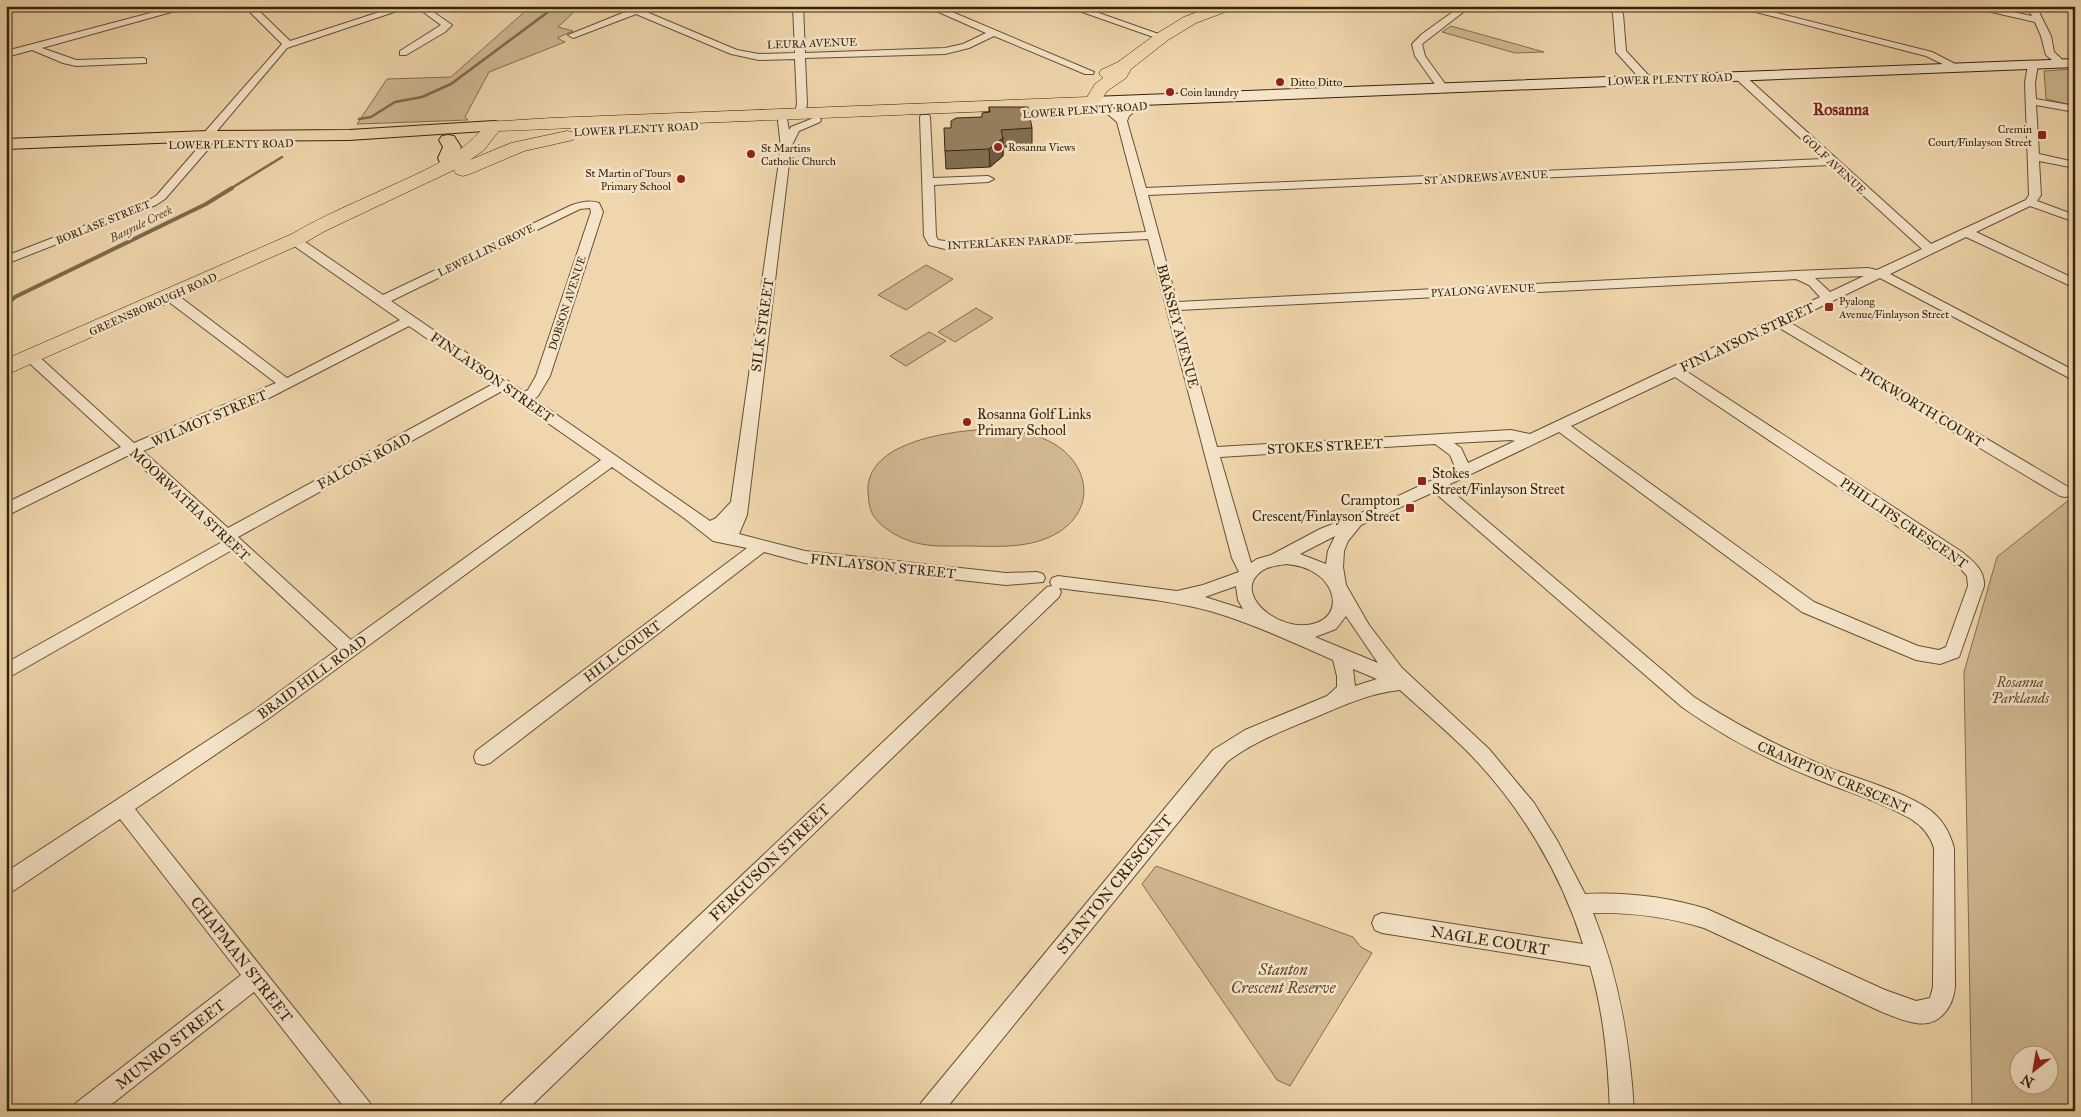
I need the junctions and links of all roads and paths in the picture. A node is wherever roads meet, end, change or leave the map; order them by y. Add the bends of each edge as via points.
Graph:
1 (189, 6) edge
2 (248, 6) edge
3 (408, 6) edge
4 (419, 6) edge
5 (648, 6) edge
6 (798, 6) edge
7 (929, 6) edge
8 (1070, 6) edge
9 (1467, 6) edge
10 (1612, 6) edge
11 (1737, 6) edge
12 (1969, 6) edge
13 (2031, 6) edge
14 (1225, 7) edge
15 (636, 11) junction
16 (2036, 20) junction
17 (993, 33) junction
18 (573, 36) dead end
19 (1162, 37) junction
20 (288, 44) junction
21 (32, 47) junction
22 (403, 53) dead end
23 (6, 54) edge
24 (800, 56) junction
25 (143, 61) dead end
26 (2068, 63) edge
27 (2033, 64) junction
28 (2010, 65) junction
29 (1950, 68) junction
30 (1089, 72) dead end
31 (1739, 76) junction
32 (1647, 80) junction
33 (2030, 83) junction
34 (1443, 88) junction
35 (1265, 95) junction
36 (2031, 101) junction
37 (1078, 103) junction
38 (986, 107) junction
39 (1134, 107) junction
40 (1039, 109) junction
41 (1108, 109) junction
42 (2075, 109) edge
43 (808, 117) junction
44 (924, 117) junction
45 (783, 121) junction
46 (1122, 121) junction
47 (531, 130) junction
48 (495, 132) junction
49 (594, 132) junction
50 (207, 140) junction
51 (448, 140) junction
52 (6, 144) edge
53 (786, 147) junction
54 (6, 150) edge
55 (2034, 156) junction
56 (1831, 162) junction
57 (2075, 165) edge
58 (456, 168) junction
59 (988, 179) dead end
60 (928, 182) junction
61 (1141, 192) junction
62 (2030, 202) junction
63 (592, 204) joint
64 (2075, 219) edge
65 (1966, 233) junction
66 (1153, 235) junction
67 (296, 239) junction
68 (1931, 250) junction
69 (6, 260) edge
70 (1794, 274) junction
71 (1881, 274) junction
72 (2075, 284) edge
73 (170, 296) junction
74 (1830, 298) junction
75 (381, 300) junction
76 (1172, 306) junction
77 (410, 320) junction
78 (1779, 322) junction
79 (31, 357) junction
80 (6, 368) edge
81 (1676, 371) junction
82 (2075, 377) edge
83 (286, 384) junction
84 (502, 384) junction
85 (524, 399) junction
86 (1561, 426) junction
87 (1438, 439) junction
88 (1533, 439) junction
89 (131, 449) junction
90 (1213, 452) junction
91 (611, 460) junction
92 (1464, 471) junction
93 (1435, 486) junction
94 (2065, 492) dead end
95 (6, 510) edge
96 (1354, 524) junction
97 (724, 528) junction
98 (1234, 532) junction
99 (229, 540) junction
100 (761, 546) junction
101 (1275, 559) junction
102 (1248, 574) junction
103 (1046, 587) junction
104 (1341, 593) junction
105 (1171, 596) junction
106 (1273, 627) junction
107 (350, 650) junction
108 (1341, 657) junction
109 (6, 672) edge
110 (1403, 682) junction
111 (1333, 702) junction
112 (483, 757) dead end
113 (122, 807) junction
114 (6, 884) edge
115 (1579, 904) junction
116 (1382, 923) dead end
117 (1598, 957) junction
118 (256, 977) junction
119 (84, 1111) edge
120 (362, 1111) edge
121 (509, 1111) edge
122 (929, 1111) edge
123 (1622, 1111) edge

1 - 21 street
2 - 20 street
3 - 20 street
4 - 22 street via 447,25
5 - 15 street
6 - 24 street
7 - 17 street
8 - 19 street
9 - 34 street via 1417,44 1420,56
10 - 32 street via 1618,14 1621,52
11 - 29 street via 1929,54
12 - 16 street
13 - 16 street
14 - 19 highway via 1190,20
15 - 18 street
15 - 24 street, LEURA AVENUE via 739,54 765,58
16 - 26 street via 2046,36 2049,53
17 - 24 street, LEURA AVENUE via 966,46 945,51
17 - 30 street
19 - 37 highway via 1124,66 1120,74
20 - 50 street, BORLASE STREET
21 - 23 street
21 - 25 street via 76,63
24 - 43 street
26 - 27 main road, LOWER PLENTY ROAD
27 - 28 main road, LOWER PLENTY ROAD
27 - 33 street
28 - 29 main road, LOWER PLENTY ROAD
28 - 33 street
29 - 31 main road, LOWER PLENTY ROAD
31 - 32 main road, LOWER PLENTY ROAD
31 - 56 street, GOLF AVENUE
32 - 34 main road, LOWER PLENTY ROAD
33 - 36 street
34 - 35 main road, LOWER PLENTY ROAD
35 - 37 main road, LOWER PLENTY ROAD
35 - 39 main road, LOWER PLENTY ROAD
36 - 42 street
36 - 55 street
37 - 38 highway via 1040,98
37 - 40 highway, LOWER PLENTY ROAD
37 - 41 main road, LOWER PLENTY ROAD
38 - 40 highway, LOWER PLENTY ROAD
38 - 43 highway, LOWER PLENTY ROAD
39 - 41 main road, LOWER PLENTY ROAD
39 - 46 street
40 - 44 highway, LOWER PLENTY ROAD
41 - 46 street
43 - 44 highway, LOWER PLENTY ROAD
43 - 45 highway, LOWER PLENTY ROAD
43 - 47 highway, LOWER PLENTY ROAD
43 - 53 street, SILK STREET via 795,128
44 - 60 street, INTERLAKEN PARADE
45 - 49 highway, LOWER PLENTY ROAD
45 - 53 street, SILK STREET
46 - 61 street, BRASSEY AVENUE
47 - 48 highway, LOWER PLENTY ROAD
47 - 49 highway, LOWER PLENTY ROAD
48 - 50 main road, LOWER PLENTY ROAD
48 - 51 main road, LOWER PLENTY ROAD
48 - 58 highway, GREENSBOROUGH ROAD via 494,148 486,156
49 - 58 highway via 524,145
50 - 51 main road, LOWER PLENTY ROAD
50 - 52 main road, LOWER PLENTY ROAD
50 - 54 main road, LOWER PLENTY ROAD
50 - 69 street, BORLASE STREET via 161,197 152,203
51 - 58 main road via 452,147 446,158
53 - 97 street, SILK STREET via 739,515
55 - 57 street
55 - 62 street via 2035,195
56 - 61 street, ST ANDREWS AVENUE
56 - 68 street, GOLF AVENUE
58 - 67 highway, GREENSBOROUGH ROAD via 323,232
59 - 60 street
60 - 66 street, INTERLAKEN PARADE via 930,238 941,244
61 - 66 street, BRASSEY AVENUE
62 - 64 street
62 - 65 street, FINLAYSON STREET
63 - 75 street, LEWELLIN GROVE via 576,207
63 - 85 street, DOBSON AVENUE via 597,207 597,212 543,376 535,390
65 - 68 street, FINLAYSON STREET
65 - 72 street
66 - 76 street, BRASSEY AVENUE
67 - 73 highway, GREENSBOROUGH ROAD
67 - 75 street, FINLAYSON STREET
68 - 71 street, FINLAYSON STREET
70 - 71 street, PYALONG AVENUE
70 - 74 street, PYALONG AVENUE via 1813,282
70 - 76 street, PYALONG AVENUE
71 - 74 street, FINLAYSON STREET
71 - 82 street
73 - 79 highway, GREENSBOROUGH ROAD
73 - 83 street
74 - 78 street, FINLAYSON STREET
75 - 77 street, FINLAYSON STREET
76 - 90 street, BRASSEY AVENUE
77 - 83 street, WILMOT STREET
77 - 84 street, FINLAYSON STREET
78 - 81 street, FINLAYSON STREET
78 - 94 street, PICKWORTH COURT
79 - 80 highway, GREENSBOROUGH ROAD
79 - 89 street, MOORWATHA STREET
81 - 86 street, FINLAYSON STREET
81 - 86 street, PHILLIPS CRESCENT via 1956,556 1973,571 1976,586 1953,652 1940,657 1916,653 1808,607
83 - 89 street, WILMOT STREET
84 - 85 street, FINLAYSON STREET
84 - 99 street, FALCON ROAD
85 - 91 street, FINLAYSON STREET
86 - 88 street, FINLAYSON STREET
87 - 88 street, STOKES STREET via 1511,436
87 - 90 street, STOKES STREET
87 - 92 street via 1456,452
88 - 92 street, FINLAYSON STREET
89 - 95 street, WILMOT STREET
89 - 99 street, MOORWATHA STREET
90 - 98 street, BRASSEY AVENUE
91 - 97 street, FINLAYSON STREET via 690,514
91 - 107 street, BRAID HILL ROAD
92 - 93 street, FINLAYSON STREET
93 - 96 street, FINLAYSON STREET
93 - 115 street, CRAMPTON CRESCENT via 1688,702 1727,730 1904,806 1932,823 1942,838 1944,848 1943,998 1928,1012 1916,1012 1882,1000 1683,911 1631,903
96 - 101 street, FINLAYSON STREET
96 - 104 street, FINLAYSON STREET via 1341,538 1334,554 1334,571
97 - 100 street, FINLAYSON STREET via 733,538
98 - 101 street, BRASSEY AVENUE via 1250,552
98 - 102 street, BRASSEY AVENUE
99 - 107 street, MOORWATHA STREET
99 - 109 street, FALCON ROAD
100 - 103 street, FINLAYSON STREET via 805,557 1006,579
100 - 112 street, HILL COURT
101 - 102 street via 1259,564
101 - 104 street via 1294,559 1320,567
102 - 105 street, FINLAYSON STREET via 1200,592
102 - 106 street via 1244,585 1246,602 1257,617
103 - 105 street, FINLAYSON STREET via 1084,586
103 - 121 street, FERGUSON STREET via 1029,613
104 - 106 street via 1340,613 1327,626 1307,632
104 - 110 street
105 - 106 street, FINLAYSON STREET via 1220,607
106 - 108 street
107 - 113 street, BRAID HILL ROAD via 262,714
108 - 110 street
108 - 111 street, STANTON CRESCENT via 1348,685
110 - 111 street, STANTON CRESCENT via 1378,685
110 - 115 street via 1469,740 1500,774 1541,831
111 - 122 street, STANTON CRESCENT via 1250,736 1220,756
113 - 114 street, BRAID HILL ROAD
113 - 118 street, CHAPMAN STREET
115 - 117 street
116 - 117 street, NAGLE COURT
117 - 123 street via 1609,996 1618,1053
118 - 119 street, MUNRO STREET
118 - 120 street, CHAPMAN STREET

